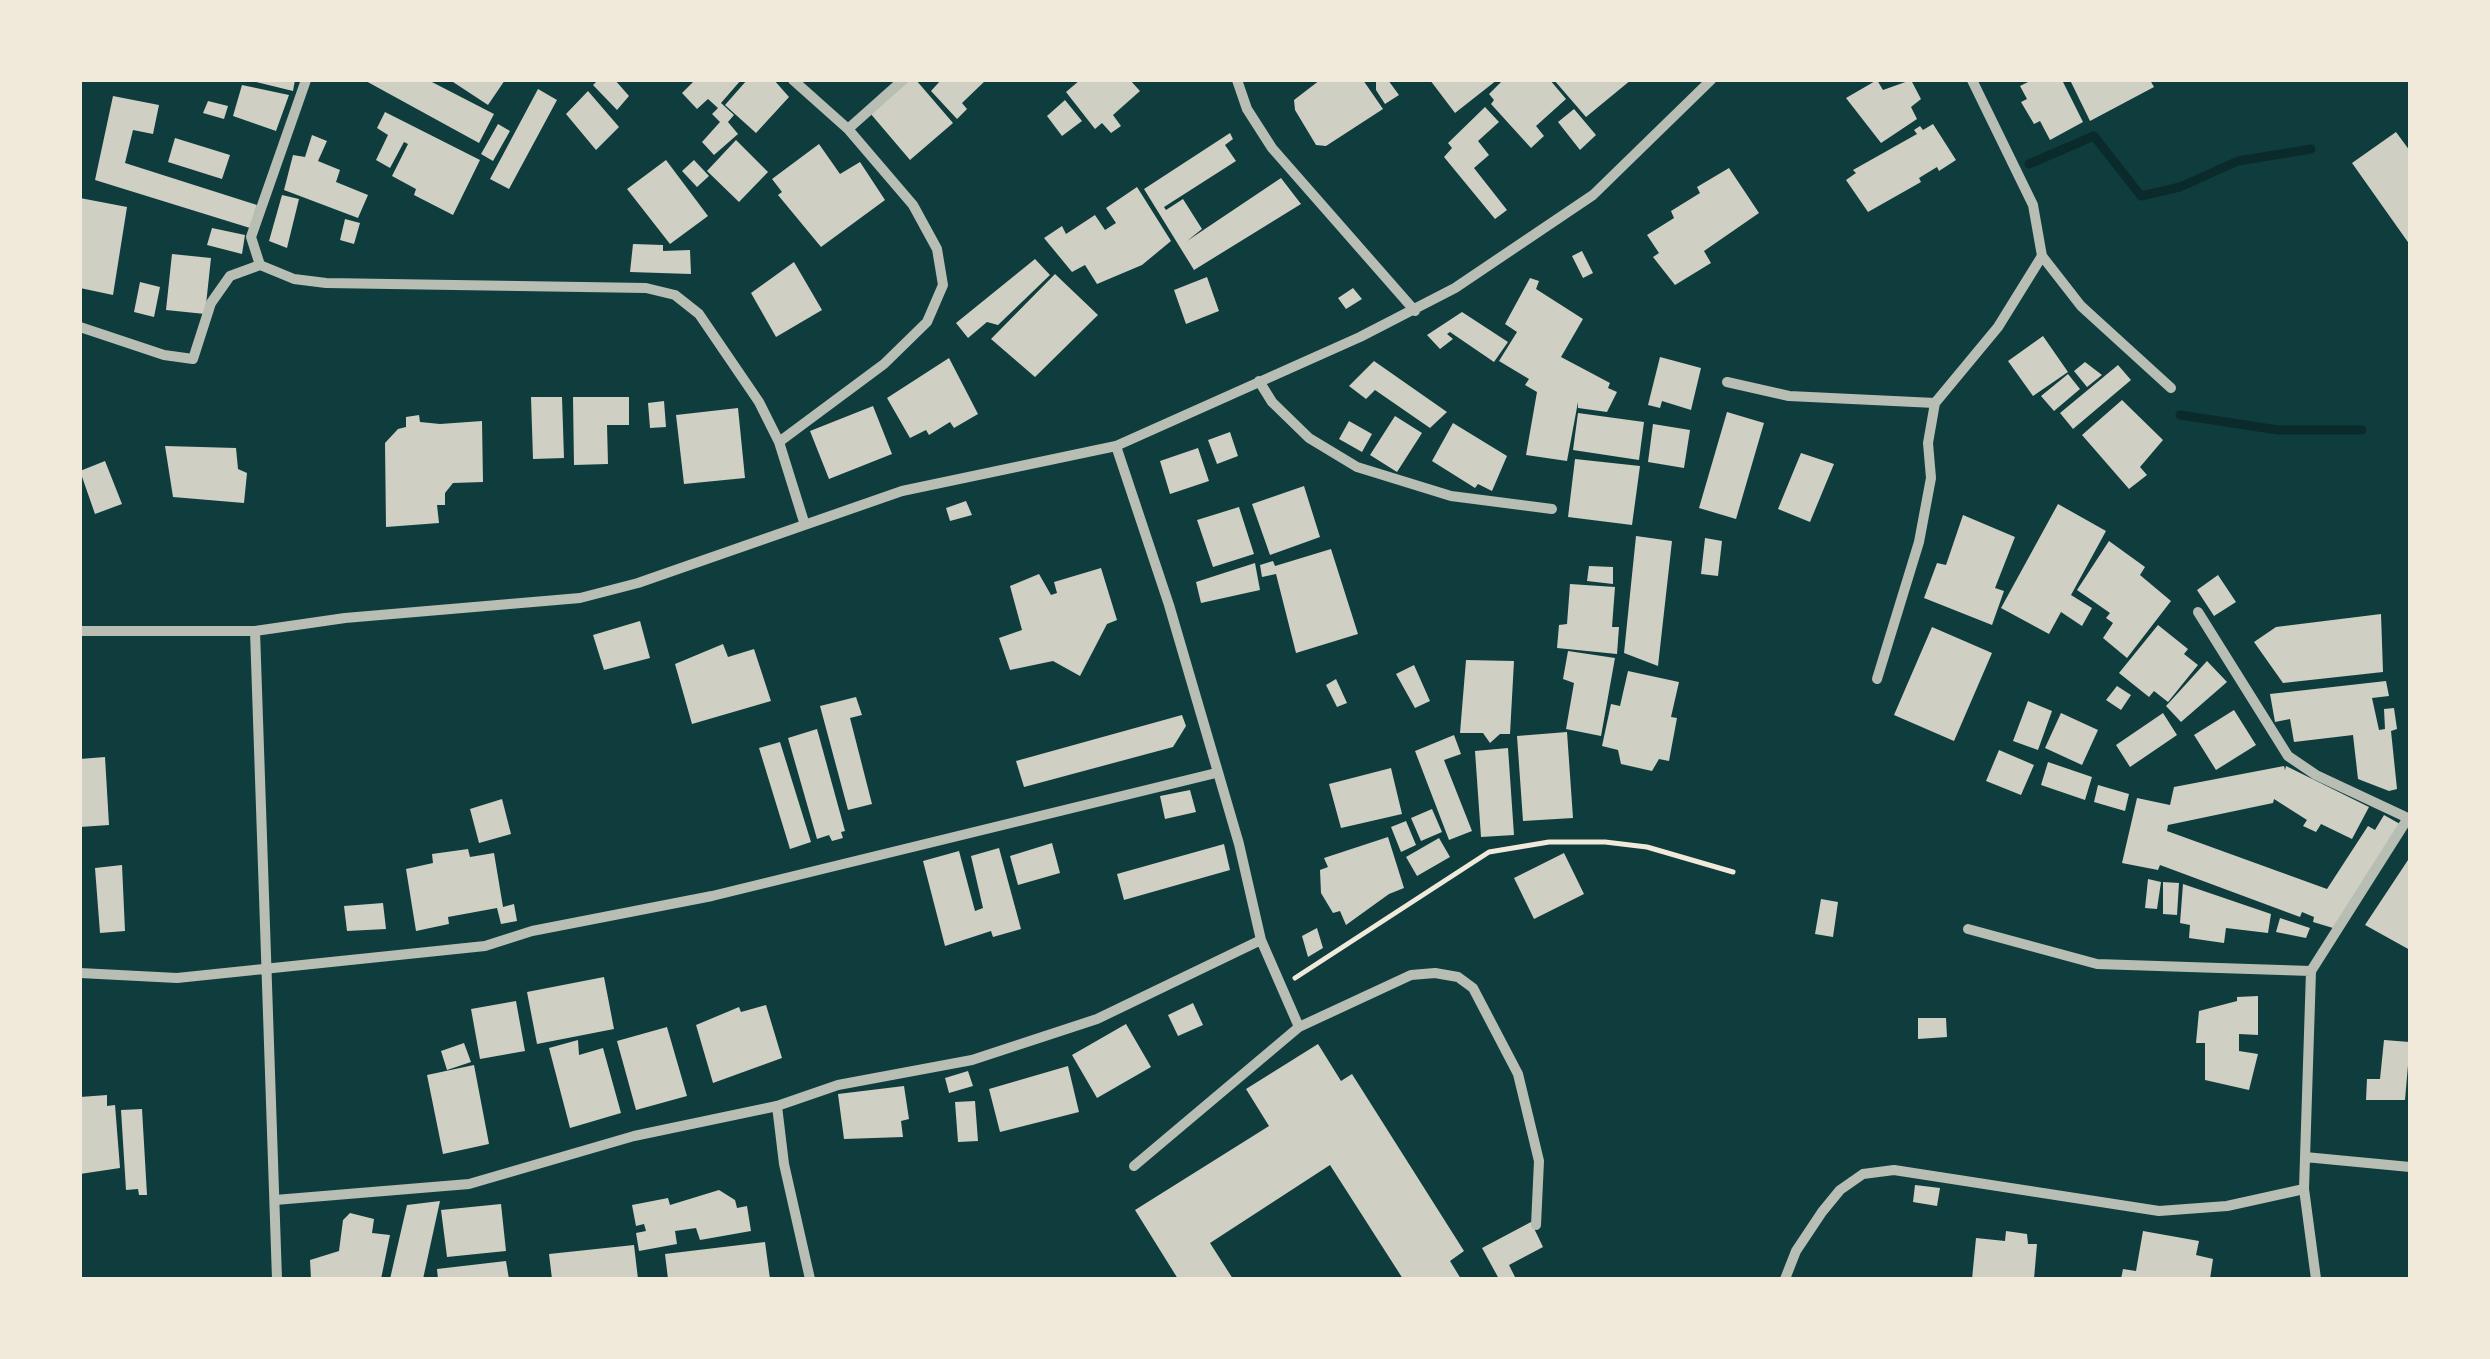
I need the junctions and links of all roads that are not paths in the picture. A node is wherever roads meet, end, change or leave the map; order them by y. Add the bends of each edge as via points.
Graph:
1 (306, 80) edge
2 (794, 80) edge
3 (902, 80) edge
4 (1237, 80) edge
5 (1711, 80) edge
6 (1972, 80) edge
7 (848, 129) junction
8 (2042, 256) junction
9 (260, 265) junction
10 (1415, 311) junction
11 (80, 327) edge
12 (1258, 381) junction
13 (1727, 382) dead end
14 (2171, 388) dead end
15 (1935, 404) junction
16 (779, 442) junction
17 (1116, 446) junction
18 (1552, 509) dead end
19 (804, 522) junction
20 (2198, 612) dead end
21 (255, 631) junction
22 (80, 632) edge
23 (1877, 679) dead end
24 (1216, 773) junction
25 (2409, 819) edge
26 (1968, 929) dead end
27 (1261, 940) junction
28 (268, 970) junction
29 (2310, 971) junction
30 (80, 973) edge
31 (1299, 1027) junction
32 (777, 1106) junction
33 (2305, 1157) junction
34 (1134, 1166) dead end
35 (2410, 1167) edge
36 (2304, 1189) junction
37 (274, 1200) junction
38 (1536, 1225) dead end
39 (277, 1279) edge
40 (810, 1279) edge
41 (1785, 1279) edge
42 (2316, 1279) edge

1 - 9 street via 252,237
2 - 7 street
3 - 7 street
4 - 10 street via 1272,148
5 - 10 street via 1593,195
6 - 8 street via 2033,205
7 - 16 street via 913,205 937,249 943,285 926,322 884,364
8 - 14 street via 2081,306
8 - 15 street via 1998,327
9 - 11 street via 230,276 211,303 193,358
9 - 16 street via 294,280 646,288 675,295 729,352
10 - 12 street
12 - 17 street
12 - 18 street via 1309,438 1357,467 1451,496
13 - 15 street via 1789,396
15 - 23 street via 1919,542
16 - 19 street
17 - 19 street via 902,491
17 - 24 street
19 - 21 street via 580,598
20 - 25 street via 2288,756
21 - 22 street
21 - 28 street
24 - 27 street
24 - 28 street via 485,946
25 - 29 street
26 - 29 street via 2097,964
27 - 31 street
27 - 32 street via 1053,1036
28 - 30 street via 177,978
28 - 37 street
29 - 33 street
31 - 34 street
31 - 38 street via 1411,976 1435,972 1473,988 1518,1074 1532,1120 1539,1161
32 - 37 street via 634,1136 470,1184
32 - 40 street
33 - 35 street
33 - 36 street
36 - 41 street via 2227,1206 2159,1211 1914,1172 1863,1174 1822,1212
36 - 42 street
37 - 39 street

